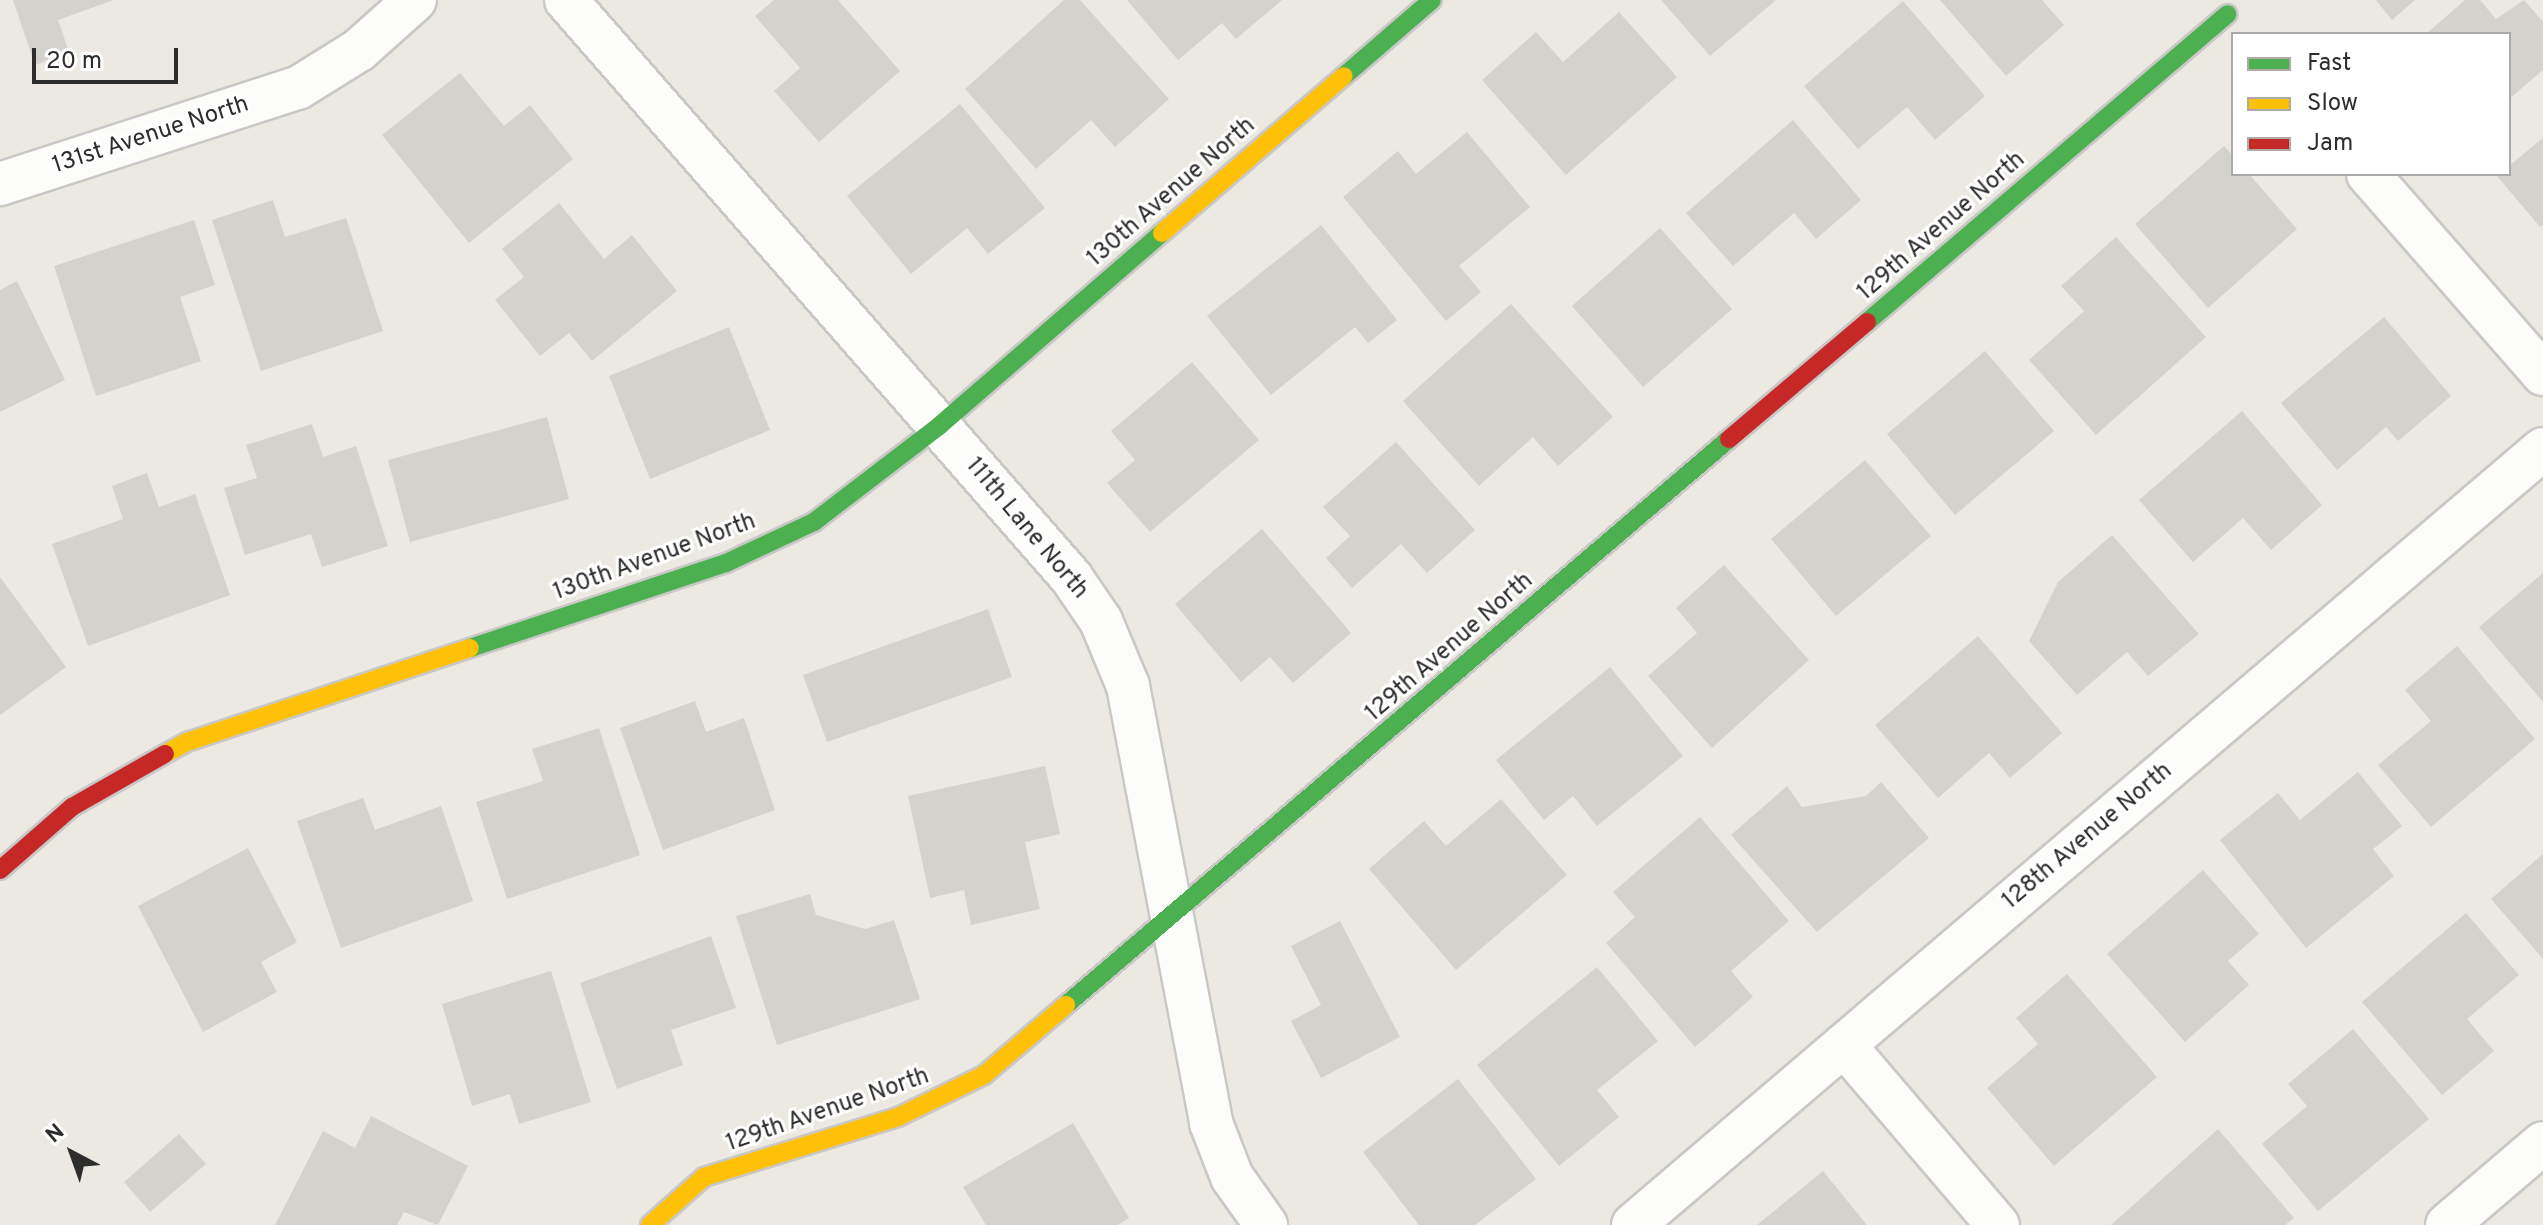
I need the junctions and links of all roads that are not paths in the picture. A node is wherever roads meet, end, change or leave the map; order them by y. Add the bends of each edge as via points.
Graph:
1 (415, 0) edge
2 (566, 0) edge
3 (1432, 0) edge
4 (2229, 16) edge
5 (2370, 176) edge
6 (0, 184) edge
7 (2543, 374) edge
8 (939, 426) junction
9 (2543, 449) edge
10 (0, 870) edge
11 (1171, 919) junction
12 (1844, 1045) junction
13 (2543, 1143) edge
14 (650, 1225) edge
15 (1266, 1225) edge
16 (1633, 1225) edge
17 (1998, 1225) edge
18 (2447, 1225) edge

1 - 6 street, 131st Avenue North via 359,50 298,88
2 - 8 street, 111th Lane North
3 - 8 street, 130th Avenue North
4 - 11 street, 129th Avenue North
5 - 7 street
8 - 10 street, 130th Avenue North via 814,522 726,563 187,742 72,807
8 - 11 street, 111th Lane North via 1071,577 1101,621 1128,686
9 - 12 street, 128th Avenue North
11 - 14 street, 129th Avenue North via 984,1075 898,1117 704,1177
11 - 15 street, 111th Lane North via 1211,1123 1232,1177
12 - 16 street, 128th Avenue North
12 - 17 street
13 - 18 street

